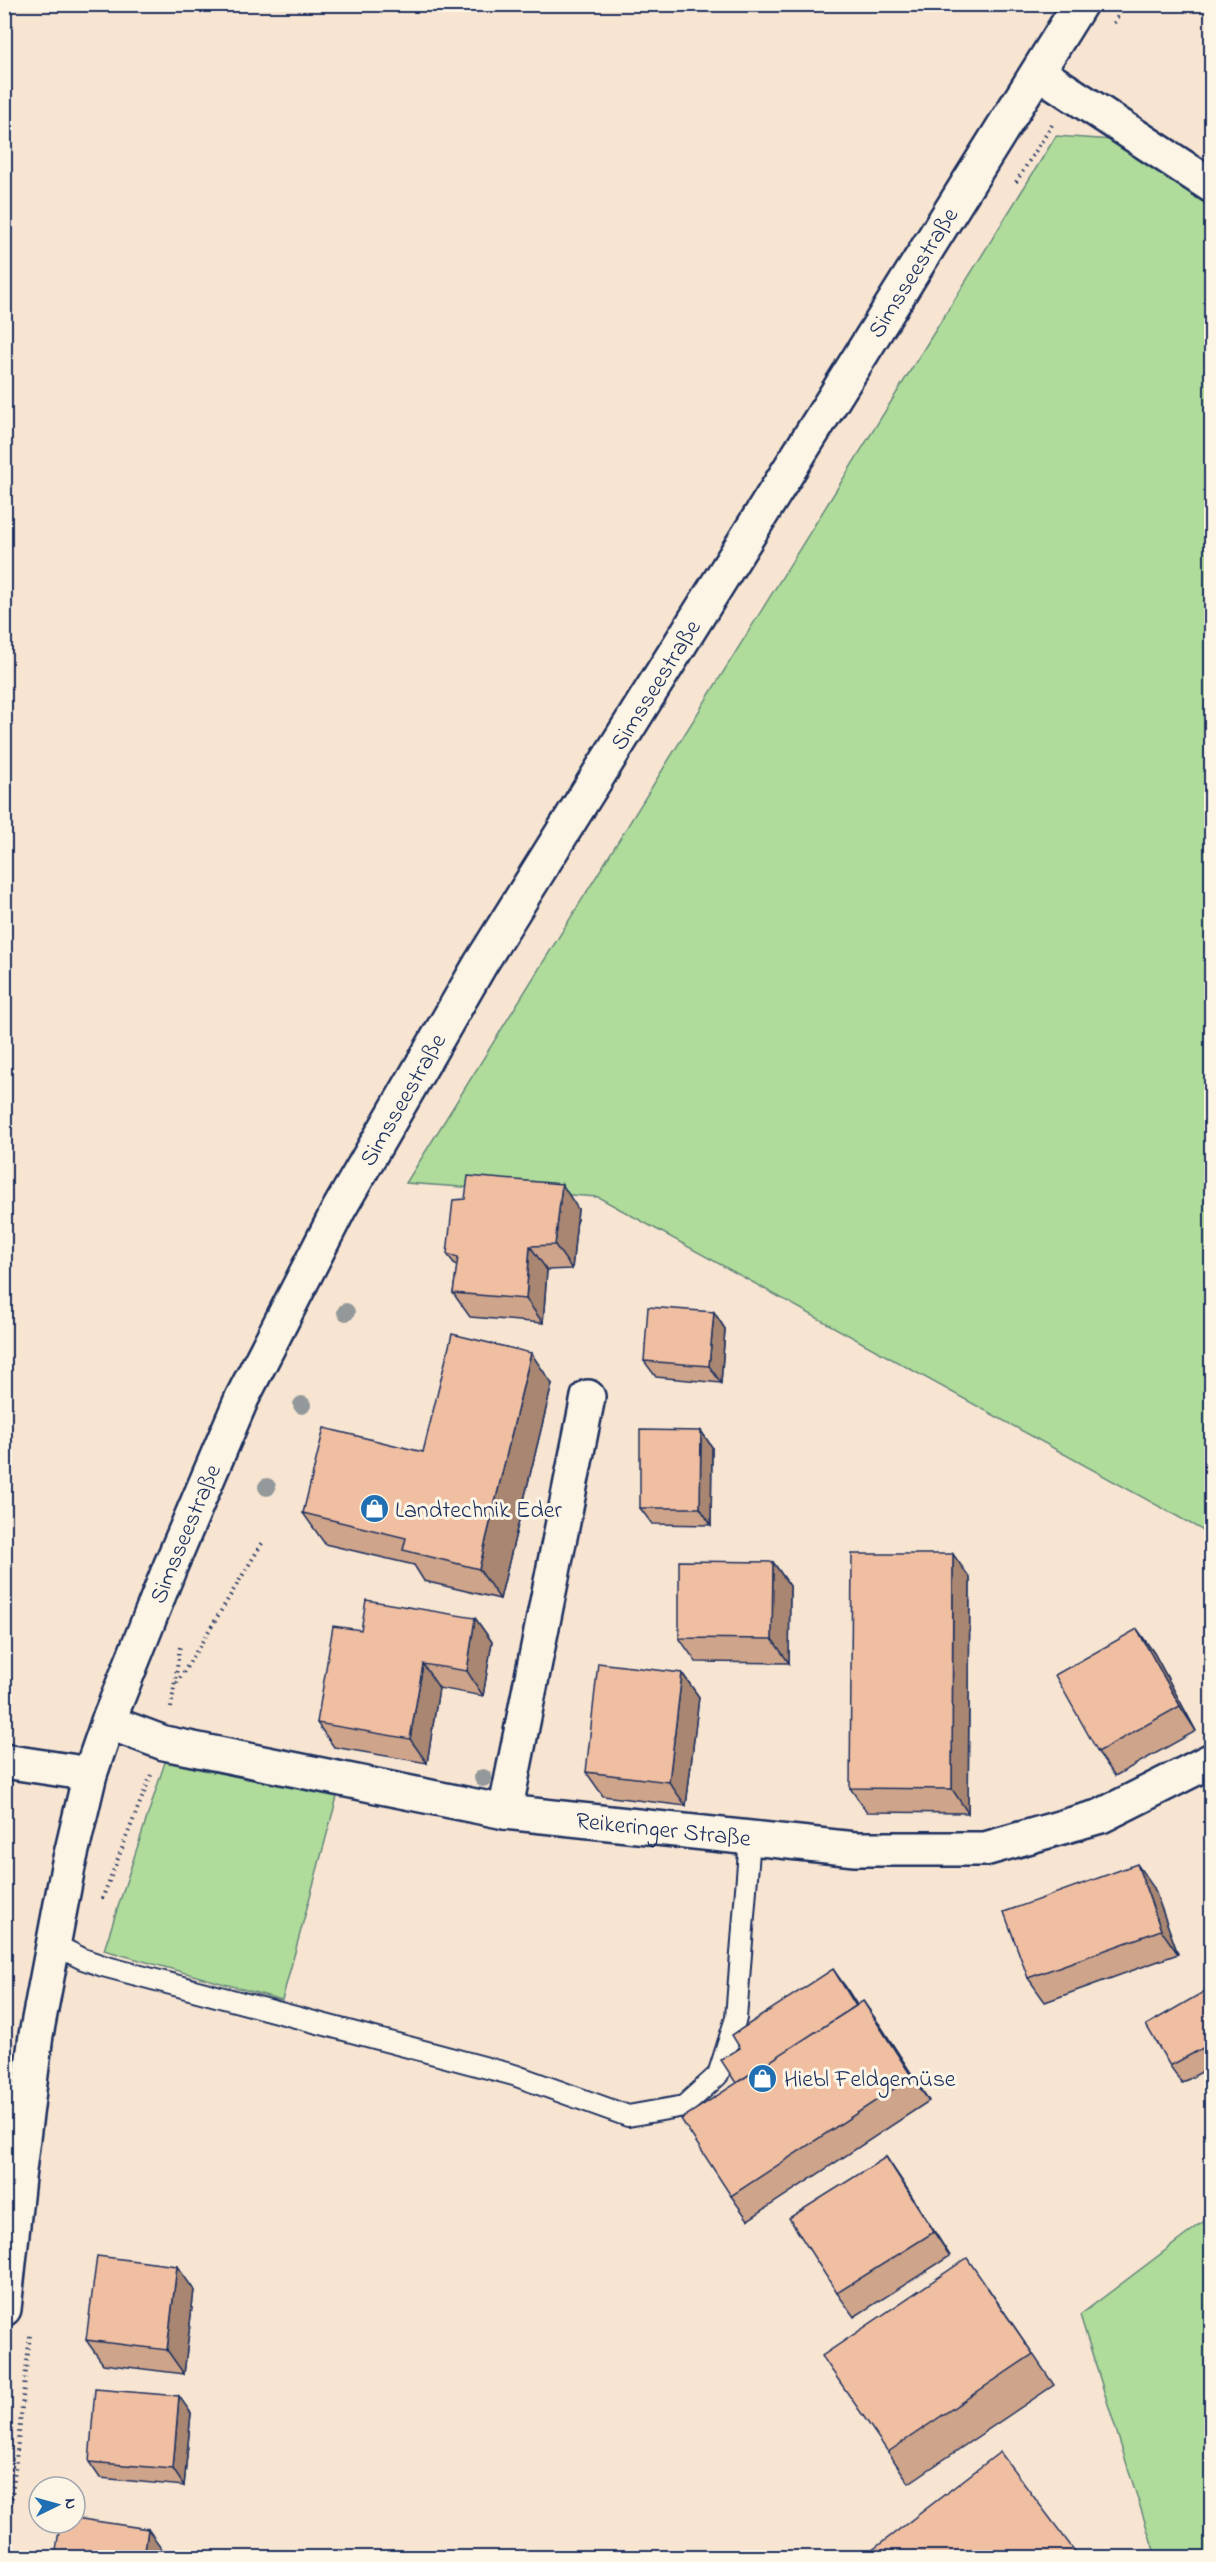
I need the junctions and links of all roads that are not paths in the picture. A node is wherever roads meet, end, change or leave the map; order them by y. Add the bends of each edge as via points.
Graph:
1 (1080, 4) edge
2 (1038, 72) junction
3 (1212, 186) edge
4 (588, 1397) dead end
5 (108, 1722) junction
6 (1212, 1760) edge
7 (4, 1761) edge
8 (90, 1774) junction
9 (505, 1812) junction
10 (750, 1838) junction
11 (53, 1944) junction
12 (11, 2178) edge
13 (18, 2316) edge

1 - 2 main road, Simsseestraße
2 - 3 main road
2 - 5 main road, Simsseestraße via 481,963 323,1237 242,1398
4 - 9 main road
5 - 8 main road, Simsseestraße
5 - 9 main road, Reikeringer Straße via 164,1743
6 - 10 main road, Reikeringer Straße via 1101,1816 985,1850 855,1849
7 - 8 main road
8 - 11 main road, Simsseestraße
9 - 10 main road, Reikeringer Straße
10 - 11 lane via 736,2018 717,2075 684,2106 628,2116 514,2075 103,1966
11 - 12 main road, Simsseestraße
12 - 13 main road, Simsseestraße

